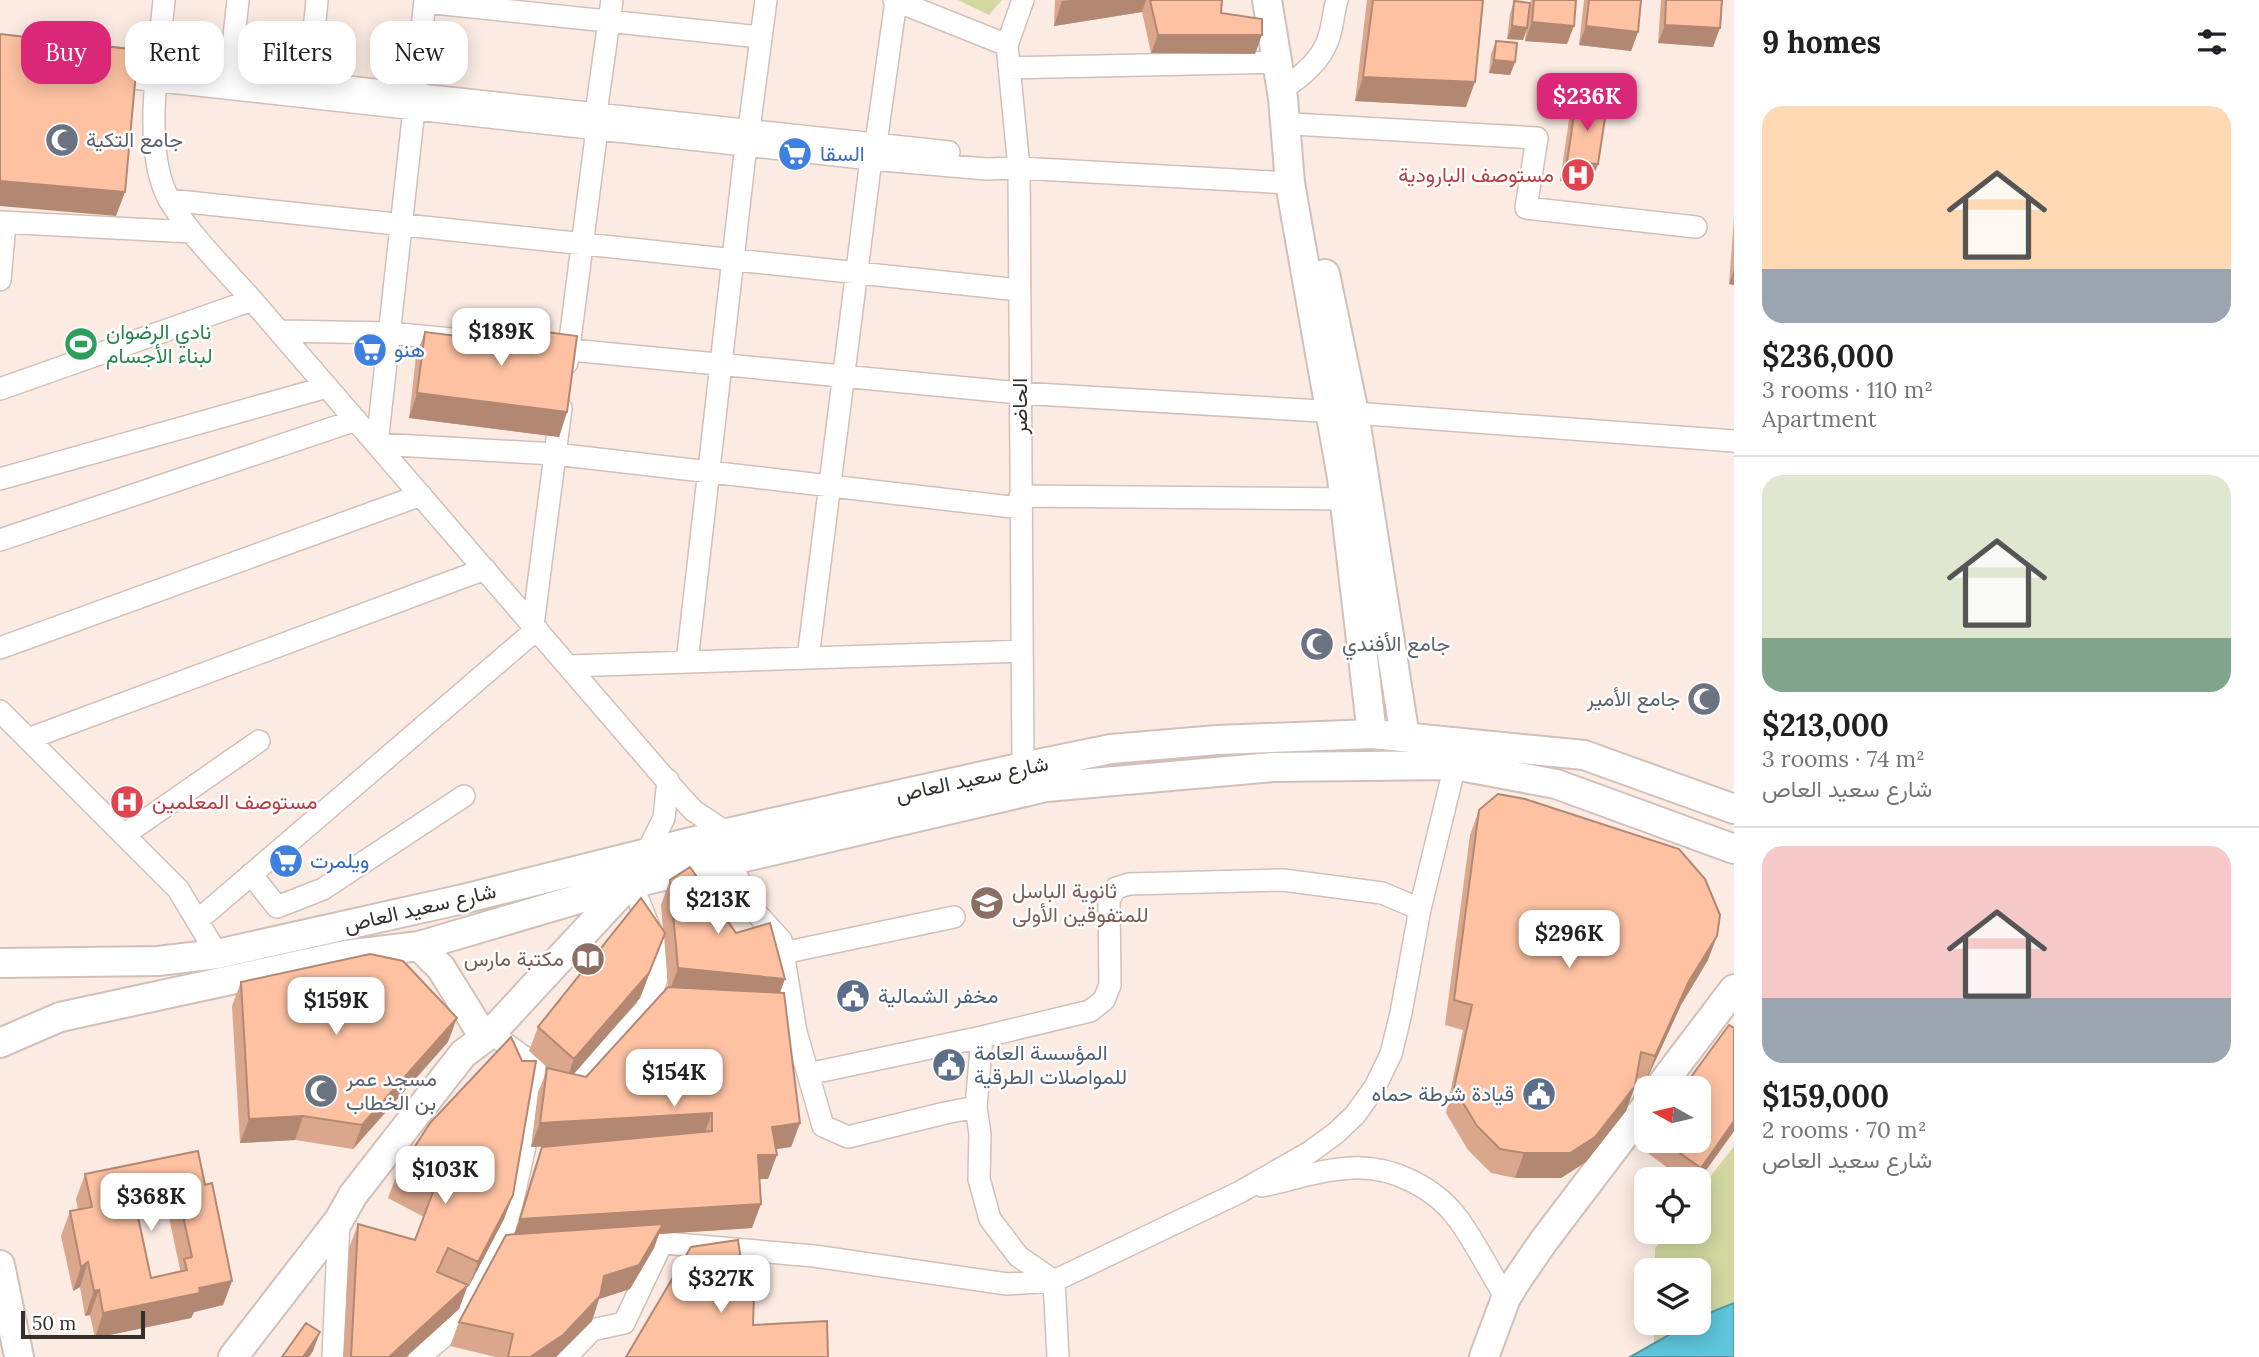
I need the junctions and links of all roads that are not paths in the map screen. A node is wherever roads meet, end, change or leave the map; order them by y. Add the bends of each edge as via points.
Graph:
1 (150, 0) edge
2 (164, 0) edge
3 (237, 0) edge
4 (317, 0) edge
5 (612, 0) edge
6 (766, 0) edge
7 (895, 0) edge
8 (1023, 0) edge
9 (1267, 0) edge
10 (1336, 0) edge
11 (425, 1) edge
12 (150, 21) edge
13 (160, 21) edge
14 (315, 21) edge
15 (609, 21) junction
16 (760, 37) junction
17 (1007, 45) junction
18 (1009, 68) junction
19 (224, 74) edge
20 (230, 74) junction
21 (238, 75) edge
22 (224, 81) edge
23 (1281, 83) junction
24 (151, 84) edge
25 (320, 84) edge
26 (415, 101) junction
27 (596, 121) junction
28 (1293, 124) junction
29 (747, 137) junction
30 (873, 151) junction
31 (1019, 168) junction
32 (1290, 183) junction
33 (169, 200) junction
34 (3, 223) edge
35 (401, 224) junction
36 (1696, 227) dead end
37 (191, 232) junction
38 (582, 243) junction
39 (733, 259) junction
40 (856, 273) junction
41 (0, 280) edge
42 (1019, 290) junction
43 (252, 300) junction
44 (279, 331) junction
45 (389, 333) junction
46 (472, 341) edge
47 (527, 346) edge
48 (568, 350) junction
49 (720, 364) junction
50 (843, 376) junction
51 (327, 387) junction
52 (0, 389) edge
53 (1019, 393) junction
54 (1342, 413) junction
55 (356, 420) junction
56 (1734, 441) edge
57 (377, 444) junction
58 (555, 454) junction
59 (708, 472) junction
60 (0, 479) edge
61 (830, 485) junction
62 (421, 495) junction
63 (1345, 499) junction
64 (1020, 502) junction
65 (0, 540) edge
66 (485, 569) junction
67 (535, 627) junction
68 (0, 648) edge
69 (1022, 651) junction
70 (808, 658) junction
71 (687, 662) junction
72 (569, 666) junction
73 (0, 711) edge
74 (1372, 734) junction
75 (1405, 737) junction
76 (28, 739) junction
77 (259, 741) dead end
78 (1455, 765) junction
79 (1023, 767) junction
80 (668, 780) junction
81 (464, 796) dead end
82 (1734, 809) edge
83 (124, 835) junction
84 (728, 846) junction
85 (1734, 849) edge
86 (647, 852) junction
87 (251, 874) junction
88 (629, 884) junction
89 (1420, 909) junction
90 (954, 917) dead end
91 (197, 921) junction
92 (419, 946) junction
93 (783, 953) junction
94 (217, 954) junction
95 (0, 963) edge
96 (1734, 989) edge
97 (651, 996) junction
98 (676, 1001) edge
99 (982, 1037) junction
100 (480, 1041) junction
101 (0, 1043) edge
102 (808, 1074) junction
103 (1668, 1076) edge
104 (534, 1080) junction
105 (976, 1107) junction
106 (1634, 1122) edge
107 (1336, 1133) junction
108 (522, 1156) junction
109 (549, 1156) edge
110 (1352, 1168) junction
111 (1240, 1192) junction
112 (339, 1220) junction
113 (615, 1240) edge
114 (662, 1243) junction
115 (522, 1248) edge
116 (495, 1250) junction
117 (0, 1265) edge
118 (1054, 1281) junction
119 (1506, 1298) junction
120 (19, 1357) edge
121 (233, 1357) edge
122 (333, 1357) edge
123 (419, 1357) edge
124 (566, 1357) edge
125 (1058, 1357) edge
126 (1484, 1357) edge

1 - 12 street
2 - 13 street
3 - 20 street
4 - 14 street
5 - 15 street
6 - 16 street
7 - 17 street
7 - 30 street
8 - 17 street
9 - 23 main road
10 - 23 street via 1329,39 1320,54 1297,80
11 - 15 street
11 - 26 street
15 - 16 street
15 - 27 street
16 - 29 street
17 - 18 street, الحاضر
18 - 23 street
18 - 31 street, الحاضر
19 - 20 street
20 - 21 street
22 - 26 street
23 - 28 main road
23 - 32 main road
24 - 33 street via 155,155
25 - 26 street
26 - 27 street
26 - 35 street
27 - 29 street
27 - 38 street
28 - 36 street via 1536,138 1526,208
28 - 54 main road
29 - 30 street
29 - 39 street
30 - 31 street via 988,157
30 - 40 street
31 - 32 street
31 - 42 street, الحاضر
32 - 54 main road
33 - 35 street
33 - 37 street
34 - 37 street
34 - 41 street
35 - 38 street
35 - 45 street
37 - 43 street
38 - 39 street
38 - 48 street
39 - 40 street
39 - 49 street
40 - 42 street
40 - 50 street
42 - 53 street, الحاضر
43 - 44 street
43 - 52 street
44 - 45 street
44 - 51 street
45 - 46 street
45 - 57 street
47 - 48 street
48 - 49 street
48 - 58 street
49 - 50 street
49 - 59 street
50 - 53 street
50 - 61 street
51 - 55 street
51 - 60 street
53 - 54 street
53 - 64 street, الحاضر
54 - 56 street
54 - 63 main road
54 - 75 main road
55 - 57 street
55 - 65 street
57 - 58 street
57 - 62 street
58 - 59 street
58 - 67 street
59 - 61 street
59 - 71 street
61 - 64 street
61 - 70 street
62 - 66 street
62 - 68 street
63 - 64 street
63 - 74 main road
64 - 69 street, الحاضر
66 - 67 street
66 - 76 street
67 - 72 street
67 - 87 street
69 - 70 street
69 - 79 street, الحاضر
70 - 71 street
71 - 72 street
72 - 80 street
73 - 76 street
74 - 75 main road, شارع سعيد العاص
74 - 79 main road, شارع سعيد العاص via 1111,749
75 - 82 main road, شارع سعيد العاص via 1584,755
76 - 83 street
77 - 83 street
78 - 84 main road via 1273,767 1046,787
78 - 85 main road via 1556,784
78 - 89 street
79 - 84 main road, شارع سعيد العاص
80 - 84 street
80 - 86 street via 664,818
81 - 87 street via 323,889 277,908
83 - 91 street via 178,889
84 - 86 main road, شارع سعيد العاص
84 - 88 main road
84 - 93 street via 749,905 780,940
86 - 94 main road, شارع سعيد العاص
87 - 91 street
88 - 92 main road
88 - 97 street via 660,955
88 - 100 main road
89 - 99 street via 1382,893 1283,880 1129,884 1116,888 1109,900 1110,985 1104,1000 1090,1011
89 - 107 street via 1391,1054 1375,1087
90 - 93 street
91 - 94 street
92 - 100 main road via 441,968
92 - 101 main road via 346,955 60,1017
93 - 102 street
94 - 95 main road, شارع سعيد العاص via 158,961
96 - 103 main road
97 - 98 street
97 - 104 street via 646,1009 571,1091
99 - 102 street
99 - 105 street
100 - 104 street via 536,1065
100 - 112 main road via 353,1195
102 - 105 street via 823,1126 848,1137
104 - 108 street
105 - 118 street via 979,1179 989,1219 1018,1256
106 - 119 main road
107 - 110 street
107 - 111 street
108 - 109 street
108 - 116 street via 508,1222
110 - 111 street
110 - 119 street via 1377,1170 1431,1191 1466,1231
111 - 118 street
112 - 121 main road
112 - 122 street
113 - 114 street
114 - 118 street via 814,1256 1007,1284
114 - 124 street via 624,1323 592,1329
115 - 116 street
116 - 123 street via 472,1298 443,1337
117 - 120 main road
118 - 125 street
119 - 126 main road

